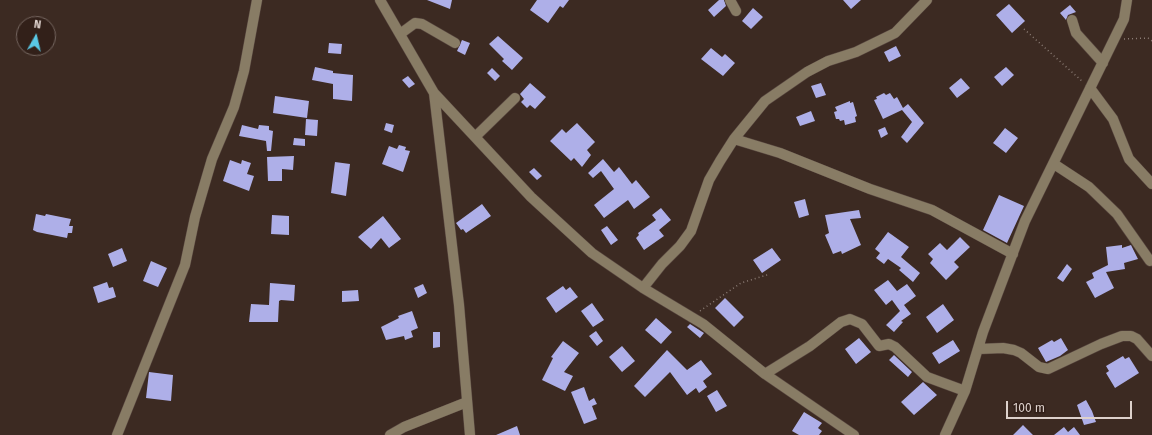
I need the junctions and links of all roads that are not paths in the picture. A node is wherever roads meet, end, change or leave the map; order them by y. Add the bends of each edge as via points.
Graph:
1 (257, 0) edge
2 (380, 0) edge
3 (730, 0) edge
4 (927, 0) edge
5 (1127, 0) edge
6 (736, 11) dead end
7 (1072, 20) dead end
8 (400, 34) junction
9 (455, 43) dead end
10 (1103, 62) junction
11 (1090, 88) junction
12 (434, 93) junction
13 (515, 98) dead end
14 (475, 136) junction
15 (734, 139) junction
16 (1054, 164) junction
17 (1152, 184) edge
18 (1013, 254) junction
19 (1150, 261) dead end
20 (643, 288) junction
21 (978, 349) junction
22 (1152, 356) edge
23 (765, 374) junction
24 (965, 391) junction
25 (467, 402) junction
26 (117, 435) edge
27 (390, 435) edge
28 (470, 435) edge
29 (854, 435) edge
30 (945, 435) edge

1 - 26 street via 244,71 234,106 212,159 195,217 185,264
2 - 8 street
3 - 6 street
4 - 15 street via 895,33 856,52 828,61 790,83 765,102
5 - 10 street via 1124,19
7 - 10 street via 1076,33
8 - 9 street via 415,23 422,24
8 - 12 street
10 - 11 street
11 - 16 street
11 - 17 street via 1113,119 1129,159
12 - 14 street
12 - 25 street via 459,305
13 - 14 street
14 - 20 street via 531,197 592,253
15 - 18 street via 780,153 870,189 932,210
15 - 20 street via 709,180 691,230
16 - 18 street via 1025,221
16 - 19 street via 1089,187 1116,214
18 - 21 street
20 - 23 street via 703,324
21 - 22 street via 1014,350 1039,368 1048,369 1101,344 1122,336 1131,336
21 - 24 street
23 - 24 street via 810,346 840,322 850,319 862,324 879,346 889,344 895,347 927,377
23 - 29 street
24 - 30 street
25 - 27 street
25 - 28 street

